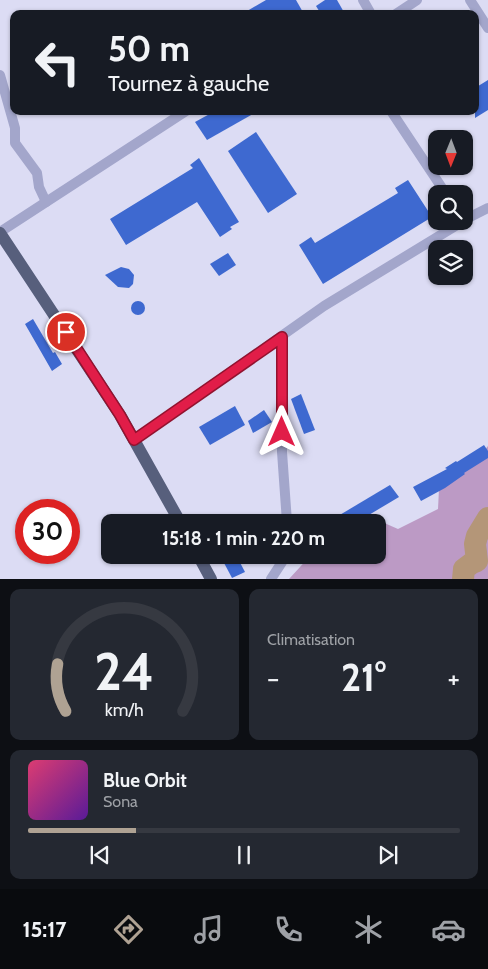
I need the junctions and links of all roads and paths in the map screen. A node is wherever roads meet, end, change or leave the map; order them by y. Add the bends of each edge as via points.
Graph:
1 (417, 0) edge
2 (402, 10) edge
3 (479, 14) edge
4 (488, 28) edge
5 (0, 75) edge
6 (10, 110) edge
7 (11, 115) edge
8 (180, 115) edge
9 (394, 115) edge
10 (440, 185) edge
11 (46, 202) junction
12 (488, 208) edge
13 (473, 216) edge
14 (449, 230) edge
15 (0, 233) edge
16 (282, 337) junction
17 (134, 440) junction
18 (176, 514) edge
19 (286, 514) edge
20 (203, 564) edge
21 (281, 564) edge
22 (211, 579) edge
23 (271, 579) edge

1 - 2 street
3 - 4 street
5 - 6 street
7 - 11 street via 15,143 37,173
8 - 11 street
9 - 10 street
11 - 15 street
12 - 13 street
14 - 16 street via 324,306
15 - 17 main road
16 - 17 street
16 - 19 street via 282,452
17 - 18 main road
20 - 22 main road
21 - 23 street

